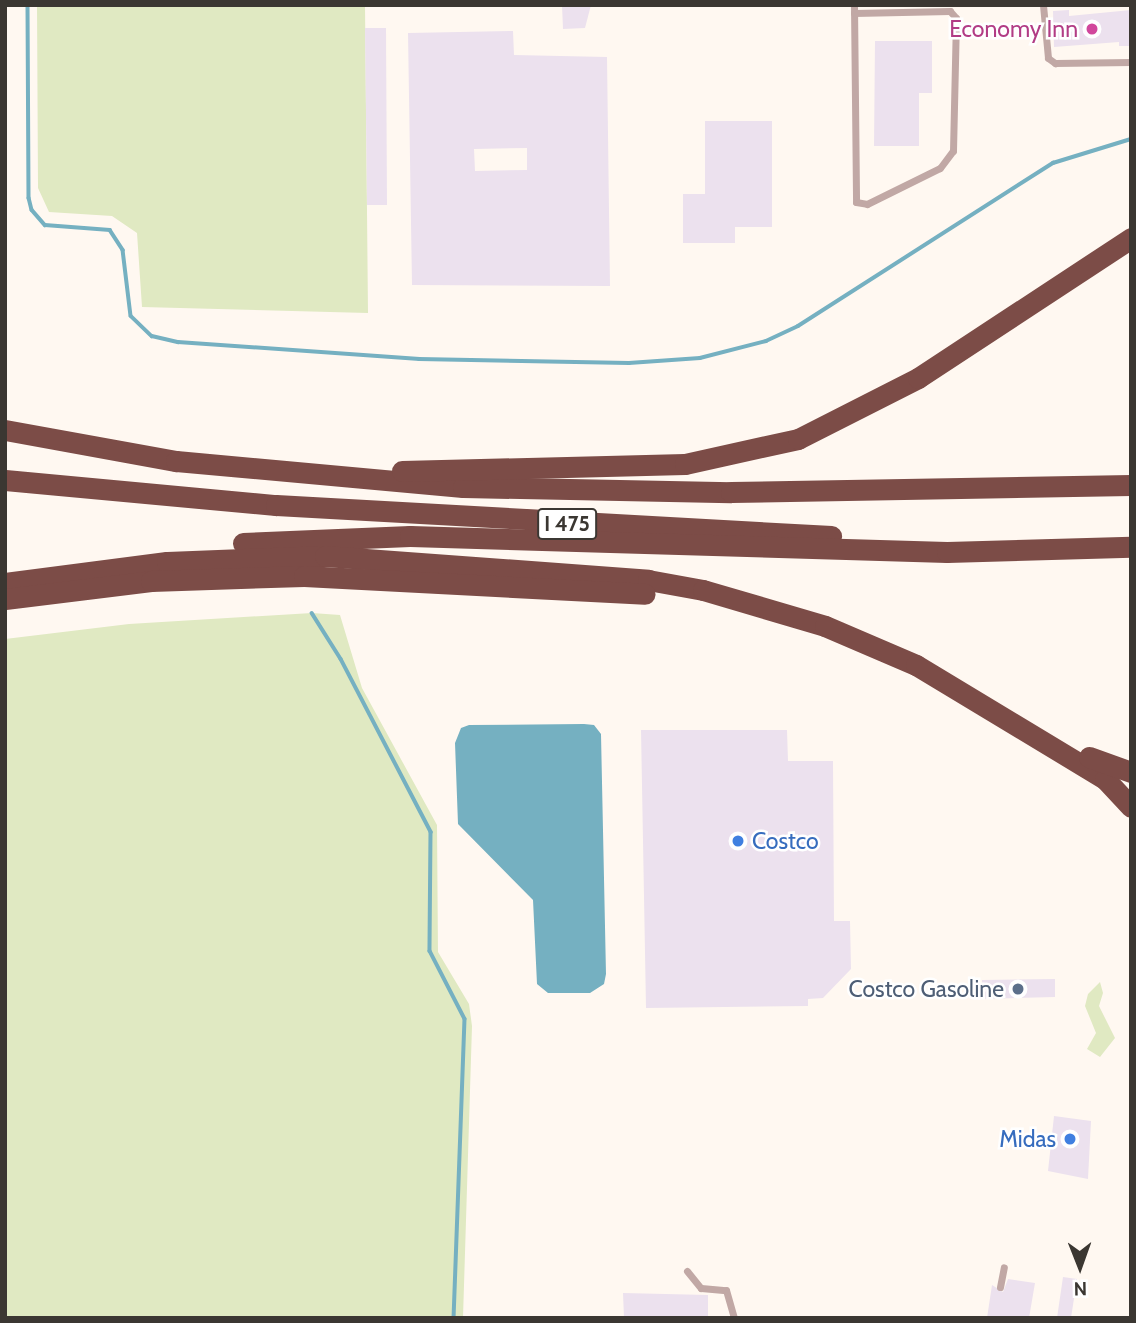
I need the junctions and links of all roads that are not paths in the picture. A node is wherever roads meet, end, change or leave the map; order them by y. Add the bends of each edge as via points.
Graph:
1 (1043, 5) edge
2 (854, 9) edge
3 (1131, 62) edge
4 (1131, 238) edge
5 (1131, 254) edge
6 (868, 407) junction
7 (5, 430) edge
8 (281, 473) junction
9 (5, 480) edge
10 (1131, 485) edge
11 (1131, 544) edge
12 (5, 575) edge
13 (5, 583) edge
14 (722, 597) junction
15 (5, 599) edge
16 (996, 712) junction
17 (1131, 772) edge
18 (1131, 807) edge
19 (1004, 1267) dead end
20 (687, 1272) dead end
21 (1000, 1287) dead end
22 (734, 1318) edge

1 - 3 lane via 1048,58 1055,63
2 - 2 lane via 856,202 867,204 940,168 953,151 956,18 950,11
4 - 6 highway
5 - 6 highway via 944,371
6 - 8 highway via 786,443 685,464
7 - 8 highway, I 475 via 80,446
8 - 10 highway, I 475 via 559,490
9 - 11 highway, I 475 via 276,505 558,523
11 - 12 highway via 933,551 367,537 198,547
13 - 14 highway via 167,562 325,556 648,580
14 - 15 highway via 304,576 151,581
14 - 16 highway via 825,626 887,650
16 - 17 highway via 1111,767
16 - 18 highway via 1105,779
19 - 21 lane
20 - 22 lane via 701,1288 726,1290

